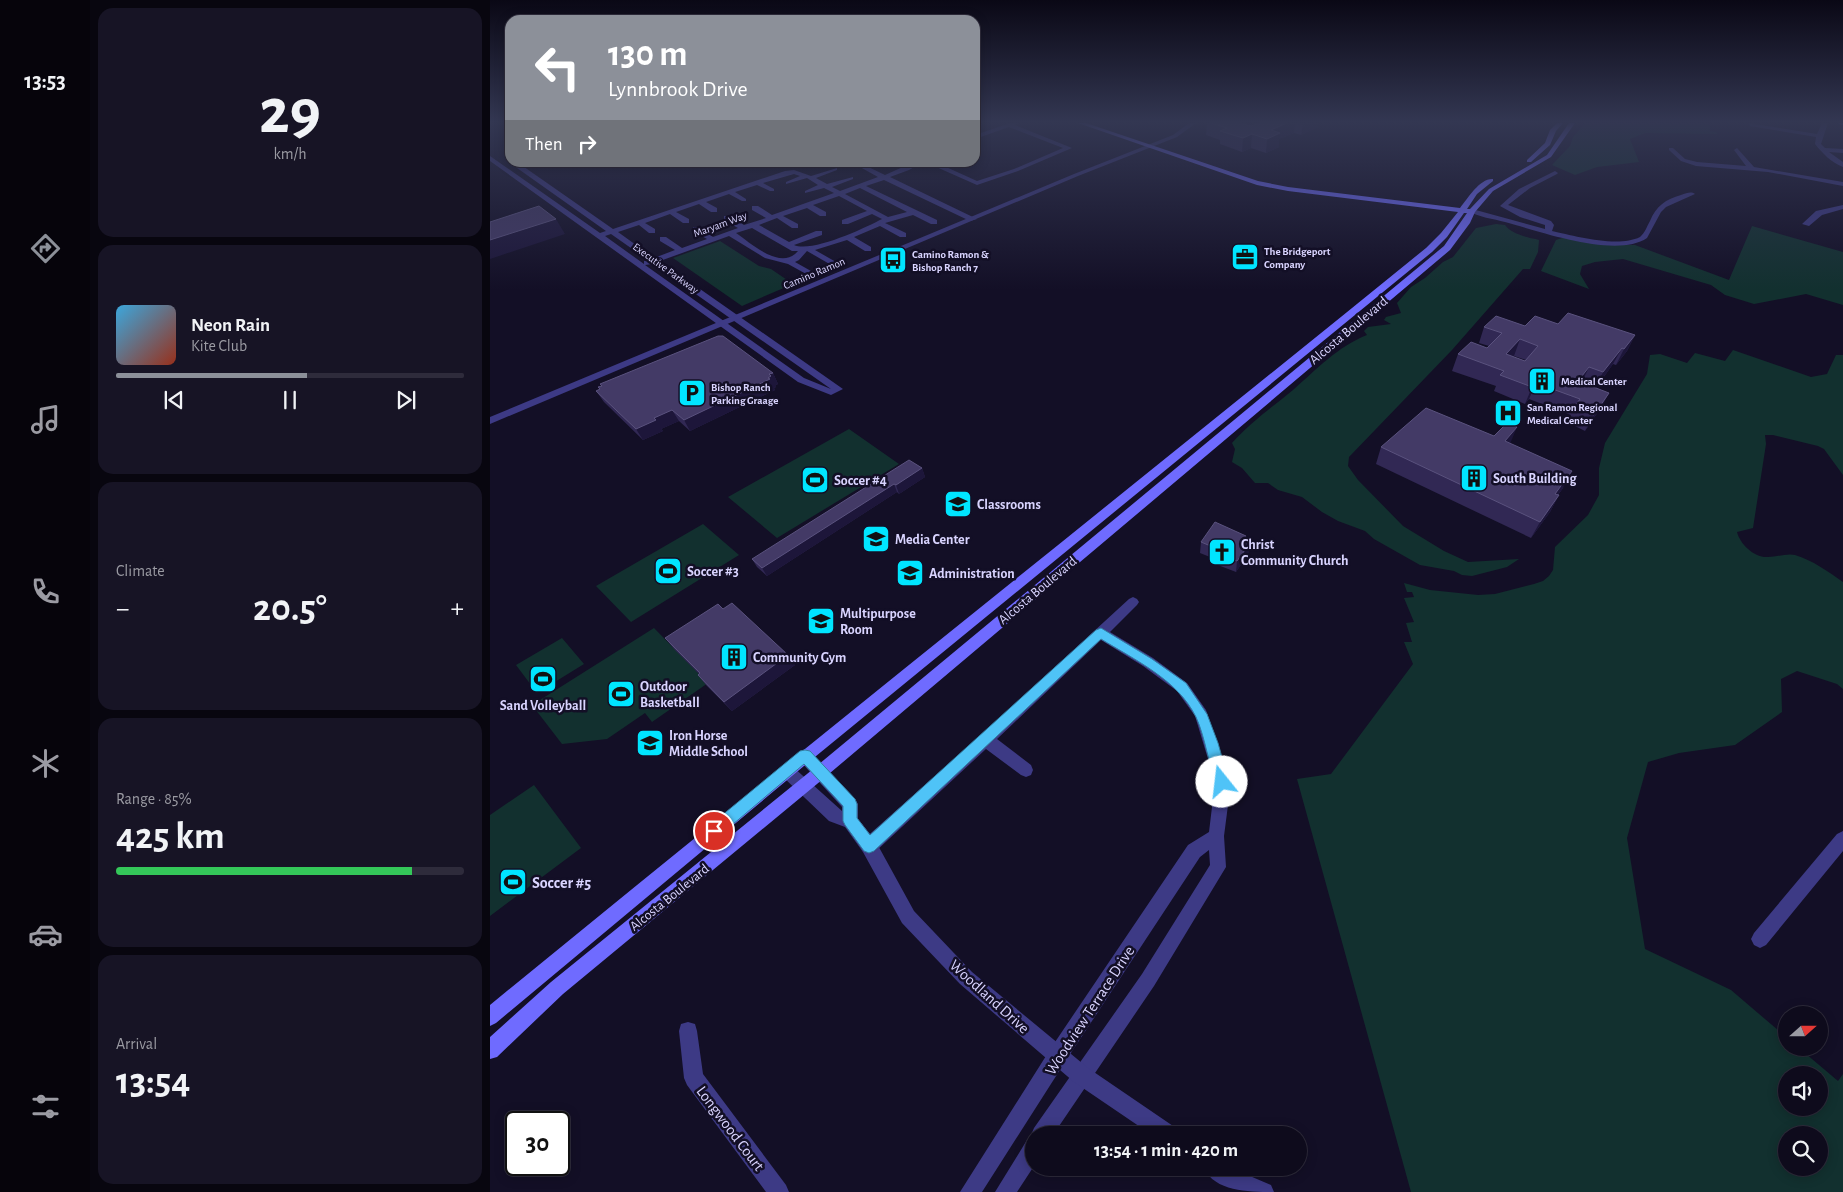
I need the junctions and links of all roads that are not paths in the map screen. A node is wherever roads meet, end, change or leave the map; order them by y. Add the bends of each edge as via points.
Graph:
1 (519, 179) edge
2 (535, 179) edge
3 (771, 179) edge
4 (803, 179) edge
5 (812, 179) edge
6 (849, 179) edge
7 (880, 179) edge
8 (888, 179) edge
9 (967, 179) edge
10 (990, 179) edge
11 (1069, 179) edge
12 (1242, 179) edge
13 (1495, 179) edge
14 (1510, 179) edge
15 (1543, 179) edge
16 (1789, 179) edge
17 (758, 183) junction
18 (788, 183) dead end
19 (1843, 184) edge
20 (826, 186) junction
21 (860, 186) junction
22 (772, 190) dead end
23 (730, 192) junction
24 (807, 192) dead end
25 (839, 193) junction
26 (1692, 194) dead end
27 (744, 200) dead end
28 (792, 201) dead end
29 (700, 202) junction
30 (1422, 204) junction
31 (804, 206) junction
32 (1843, 207) edge
33 (755, 208) dead end
34 (1462, 209) junction
35 (714, 210) dead end
36 (874, 211) junction
37 (671, 212) junction
38 (913, 212) junction
39 (1472, 212) junction
40 (823, 214) dead end
41 (775, 217) junction
42 (727, 218) dead end
43 (973, 219) junction
44 (686, 221) dead end
45 (883, 221) junction
46 (639, 222) junction
47 (845, 222) dead end
48 (934, 222) dead end
49 (1454, 223) junction
50 (753, 224) junction
51 (1806, 224) dead end
52 (795, 226) dead end
53 (744, 228) junction
54 (696, 229) dead end
55 (652, 231) dead end
56 (611, 232) junction
57 (1548, 232) junction
58 (730, 233) junction
59 (819, 233) dead end
60 (903, 235) dead end
61 (599, 236) junction
62 (846, 236) junction
63 (618, 237) junction
64 (663, 239) dead end
65 (712, 239) junction
66 (606, 241) junction
67 (788, 245) junction
68 (868, 249) dead end
69 (806, 250) junction
70 (681, 251) junction
71 (653, 261) junction
72 (789, 261) junction
73 (834, 264) dead end
74 (640, 266) junction
75 (808, 273) dead end
76 (734, 318) junction
77 (722, 324) junction
78 (490, 420) edge
79 (1133, 602) dead end
80 (1101, 633) junction
81 (986, 740) junction
82 (805, 756) junction
83 (1026, 770) dead end
84 (787, 771) junction
85 (821, 772) junction
86 (804, 786) junction
87 (850, 821) junction
88 (1216, 836) junction
89 (1843, 839) edge
90 (869, 846) junction
91 (1760, 939) dead end
92 (490, 1017) edge
93 (688, 1031) dead end
94 (490, 1050) edge
95 (1058, 1055) junction
96 (1081, 1075) junction
97 (1048, 1126) edge
98 (1156, 1126) edge
99 (1025, 1161) edge
100 (1226, 1176) edge
101 (779, 1192) edge
102 (970, 1192) edge
103 (1005, 1192) edge
104 (1264, 1192) edge

1 - 61 street, Executive Parkway
2 - 56 street, Executive Parkway
3 - 17 street
4 - 18 street
5 - 20 street
6 - 20 street
7 - 21 street, Maryam Way
8 - 43 street
9 - 10 street via 977,183
11 - 43 street, Camino Ramon
12 - 30 main road via 1278,187
13 - 34 main road, Alcosta Boulevard via 1475,193
14 - 39 main road, Alcosta Boulevard via 1491,190
15 - 57 street via 1514,195 1504,206 1548,223
16 - 19 street
17 - 22 street
17 - 23 street
20 - 24 street
20 - 25 street
21 - 25 street, Maryam Way
21 - 38 street
23 - 27 street
23 - 29 street
25 - 31 street, Maryam Way
25 - 36 street
26 - 57 street via 1663,206 1652,220 1648,235 1636,241 1604,243
28 - 31 street
29 - 35 street
29 - 37 street
30 - 34 main road
30 - 49 main road
31 - 40 street
31 - 41 street, Maryam Way
32 - 51 street via 1819,213
33 - 41 street
34 - 39 main road
34 - 49 main road, Alcosta Boulevard
36 - 45 street
36 - 47 street
37 - 44 street
37 - 46 street
38 - 45 street
38 - 48 street
39 - 57 street
39 - 85 main road, Alcosta Boulevard via 1447,248
41 - 50 street, Maryam Way
41 - 52 street
42 - 53 street
43 - 76 street, Camino Ramon
45 - 60 street
45 - 62 street
46 - 55 street
46 - 56 street
49 - 82 main road, Alcosta Boulevard via 1429,250
50 - 53 street, Maryam Way
50 - 67 street
53 - 58 street, Maryam Way
54 - 65 street
56 - 61 street
56 - 63 street, Executive Parkway
58 - 65 street, Maryam Way
58 - 72 street via 773,260
59 - 67 street
61 - 66 street, Executive Parkway
62 - 68 street
62 - 69 street
63 - 66 street
63 - 71 street, Executive Parkway
64 - 70 street
65 - 70 street, Maryam Way
66 - 74 street, Executive Parkway
67 - 69 street
69 - 72 street
69 - 73 street
70 - 71 street, Maryam Way
71 - 74 street, Maryam Way
71 - 76 street, Executive Parkway
72 - 75 street
74 - 77 street, Executive Parkway
76 - 77 street, Camino Ramon
76 - 77 street, Executive Parkway via 835,390 801,380
77 - 78 street, Camino Ramon
79 - 80 street
80 - 81 street
80 - 88 street, Woodview Terrace Drive via 1182,687 1201,714 1222,782
81 - 83 street
81 - 90 street
82 - 84 main road, Alcosta Boulevard
82 - 85 street, Woodland Drive
84 - 86 street, Woodland Drive
84 - 92 main road, Alcosta Boulevard
85 - 86 main road, Alcosta Boulevard
85 - 87 street, Woodland Drive via 850,804
86 - 87 street, Woodland Drive via 835,816
86 - 94 main road, Alcosta Boulevard via 557,988
87 - 90 street, Woodland Drive
88 - 95 street, Woodview Terrace Drive via 1194,851
88 - 96 street, Woodview Terrace Drive via 1218,867 1148,980
89 - 91 street
90 - 95 street, Woodland Drive via 908,917 966,978
93 - 101 street, Longwood Court via 694,1078
95 - 96 street, Woodland Drive
95 - 102 street, Woodview Terrace Drive
96 - 97 street, Woodview Terrace Drive
96 - 98 street, Woodland Drive
99 - 103 street
100 - 104 street

